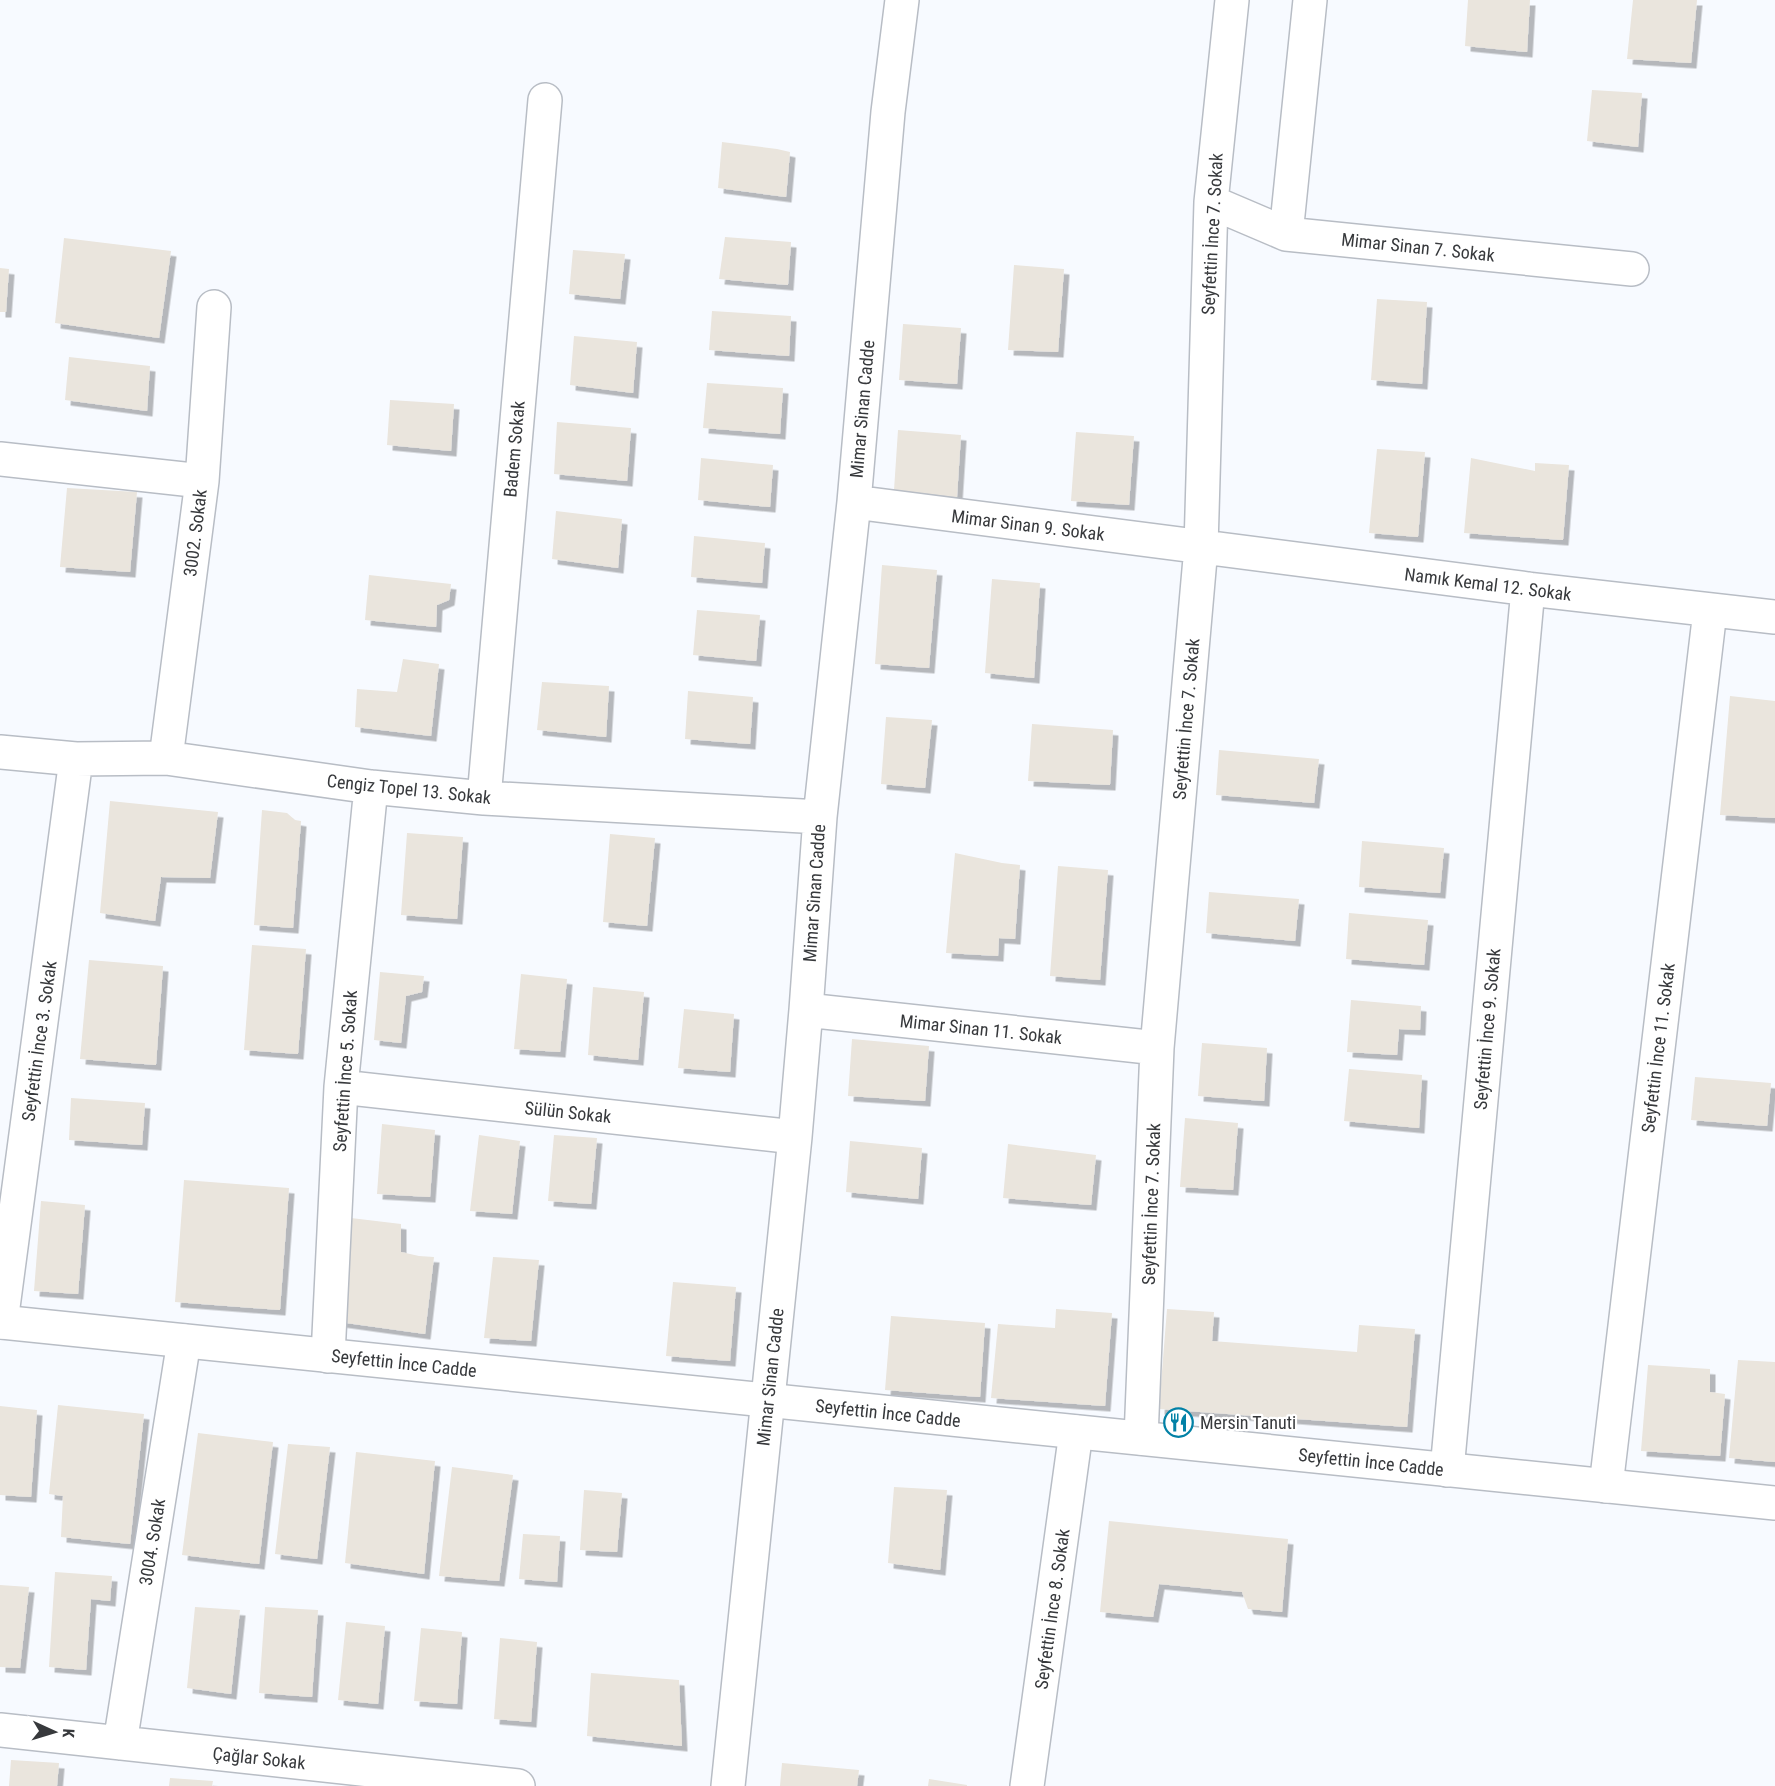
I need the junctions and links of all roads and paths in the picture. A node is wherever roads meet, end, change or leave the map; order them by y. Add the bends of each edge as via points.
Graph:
1 (902, 0) edge
2 (1232, 0) edge
3 (1310, 0) edge
4 (545, 100) dead end
5 (1211, 202) junction
6 (1286, 234) junction
7 (1632, 269) dead end
8 (214, 307) dead end
9 (0, 459) edge
10 (202, 481) junction
11 (854, 502) junction
12 (1201, 547) junction
13 (1528, 589) junction
14 (1710, 611) junction
15 (1775, 618) edge
16 (0, 752) edge
17 (166, 758) junction
18 (76, 759) junction
19 (371, 787) junction
20 (483, 798) junction
21 (820, 817) junction
22 (806, 1010) junction
23 (1157, 1048) junction
24 (341, 1088) junction
25 (795, 1137) junction
26 (1, 1322) edge
27 (184, 1341) junction
28 (328, 1356) junction
29 (768, 1401) junction
30 (1076, 1432) junction
31 (1141, 1438) junction
32 (1447, 1470) junction
33 (1606, 1486) junction
34 (1775, 1503) edge
35 (0, 1730) edge
36 (120, 1743) junction
37 (518, 1786) edge
38 (728, 1786) edge
39 (1027, 1786) edge

1 - 11 street, Mimar Sinan Cadde via 888,112
2 - 5 street, Seyfettin İnce 7. Sokak
3 - 6 street
4 - 20 street, Badem Sokak
5 - 6 street, Mimar Sinan 7. Sokak
5 - 12 street, Seyfettin İnce 7. Sokak
6 - 7 street, Mimar Sinan 7. Sokak
8 - 10 street, 3002. Sokak
9 - 10 street
10 - 17 street, 3002. Sokak
11 - 12 street, Mimar Sinan 9. Sokak
11 - 21 street, Mimar Sinan Cadde
12 - 13 street, Namık Kemal 12. Sokak
12 - 23 street, Seyfettin İnce 7. Sokak
13 - 14 street, Namık Kemal 12. Sokak
13 - 32 street, Seyfettin İnce 9. Sokak
14 - 15 street, Namık Kemal 12. Sokak
14 - 33 street, Seyfettin İnce 11. Sokak
16 - 18 street, Cengiz Topel 13. Sokak
17 - 18 street, Cengiz Topel 13. Sokak
17 - 19 street, Cengiz Topel 13. Sokak
18 - 26 street, Seyfettin İnce 3. Sokak
19 - 20 street, Cengiz Topel 13. Sokak
19 - 24 street, Seyfettin İnce 5. Sokak
20 - 21 street, Cengiz Topel 13. Sokak
21 - 22 street, Mimar Sinan Cadde
22 - 23 street, Mimar Sinan 11. Sokak
22 - 25 street, Mimar Sinan Cadde
23 - 31 street, Seyfettin İnce 7. Sokak
24 - 25 street, Sülün Sokak
24 - 28 street, Seyfettin İnce 5. Sokak
25 - 29 street, Mimar Sinan Cadde
26 - 27 street, Seyfettin İnce Cadde
27 - 28 street, Seyfettin İnce Cadde
27 - 36 street, 3004. Sokak
28 - 29 street, Seyfettin İnce Cadde
29 - 30 street, Seyfettin İnce Cadde
29 - 38 street, Mimar Sinan Cadde
30 - 31 street, Seyfettin İnce Cadde
30 - 39 street, Seyfettin İnce 8. Sokak
31 - 32 street, Seyfettin İnce Cadde
32 - 33 street, Seyfettin İnce Cadde
33 - 34 street, Seyfettin İnce Cadde
35 - 36 street, Çağlar Sokak
36 - 37 street, Çağlar Sokak

